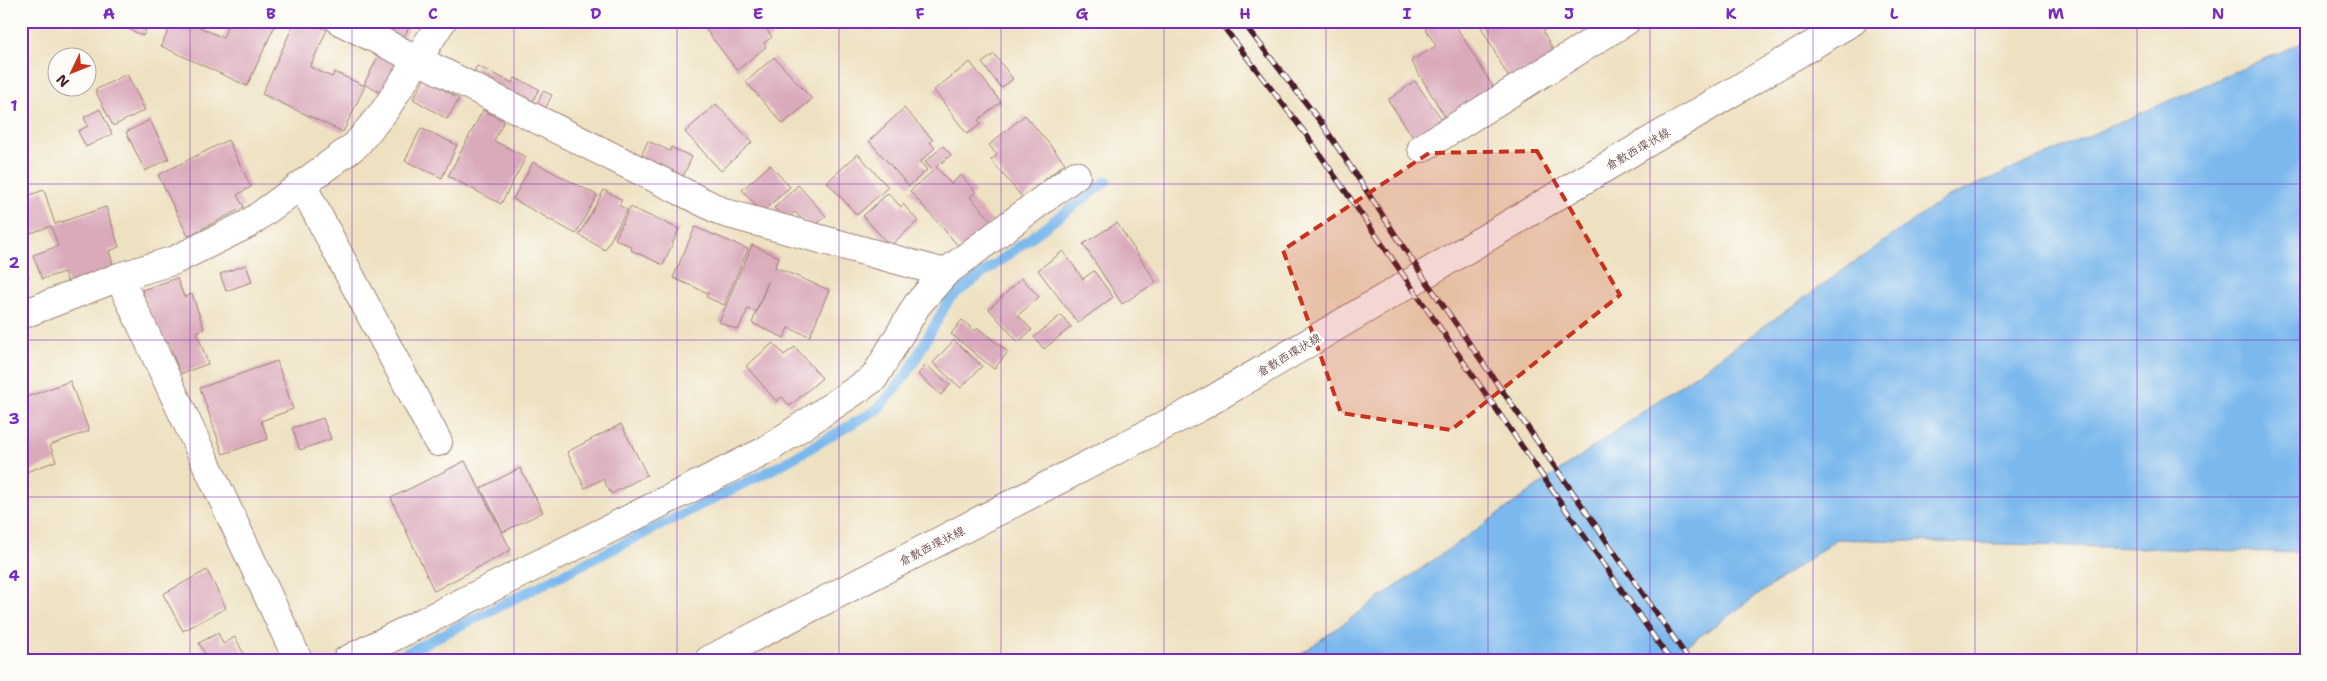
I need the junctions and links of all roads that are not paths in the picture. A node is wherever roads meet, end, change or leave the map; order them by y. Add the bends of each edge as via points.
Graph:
1 (340, 21) edge
2 (442, 21) edge
3 (1626, 21) edge
4 (1827, 21) edge
5 (1853, 21) edge
6 (1797, 56) junction
7 (417, 62) junction
8 (1422, 148) dead end
9 (1076, 175) dead end
10 (302, 186) junction
11 (945, 273) junction
12 (119, 277) junction
13 (21, 315) edge
14 (438, 442) dead end
15 (298, 660) edge
16 (347, 660) edge
17 (709, 660) edge

1 - 7 street
2 - 7 street
3 - 8 street
4 - 6 street
5 - 6 street, 倉敷西環状線
6 - 17 street, 倉敷西環状線 via 1200,407
7 - 10 street via 385,110 356,145
7 - 11 street via 725,212
9 - 11 street
10 - 12 street via 248,224 175,260
10 - 14 street
11 - 16 street via 917,305 874,378 765,451
12 - 13 street
12 - 15 street

